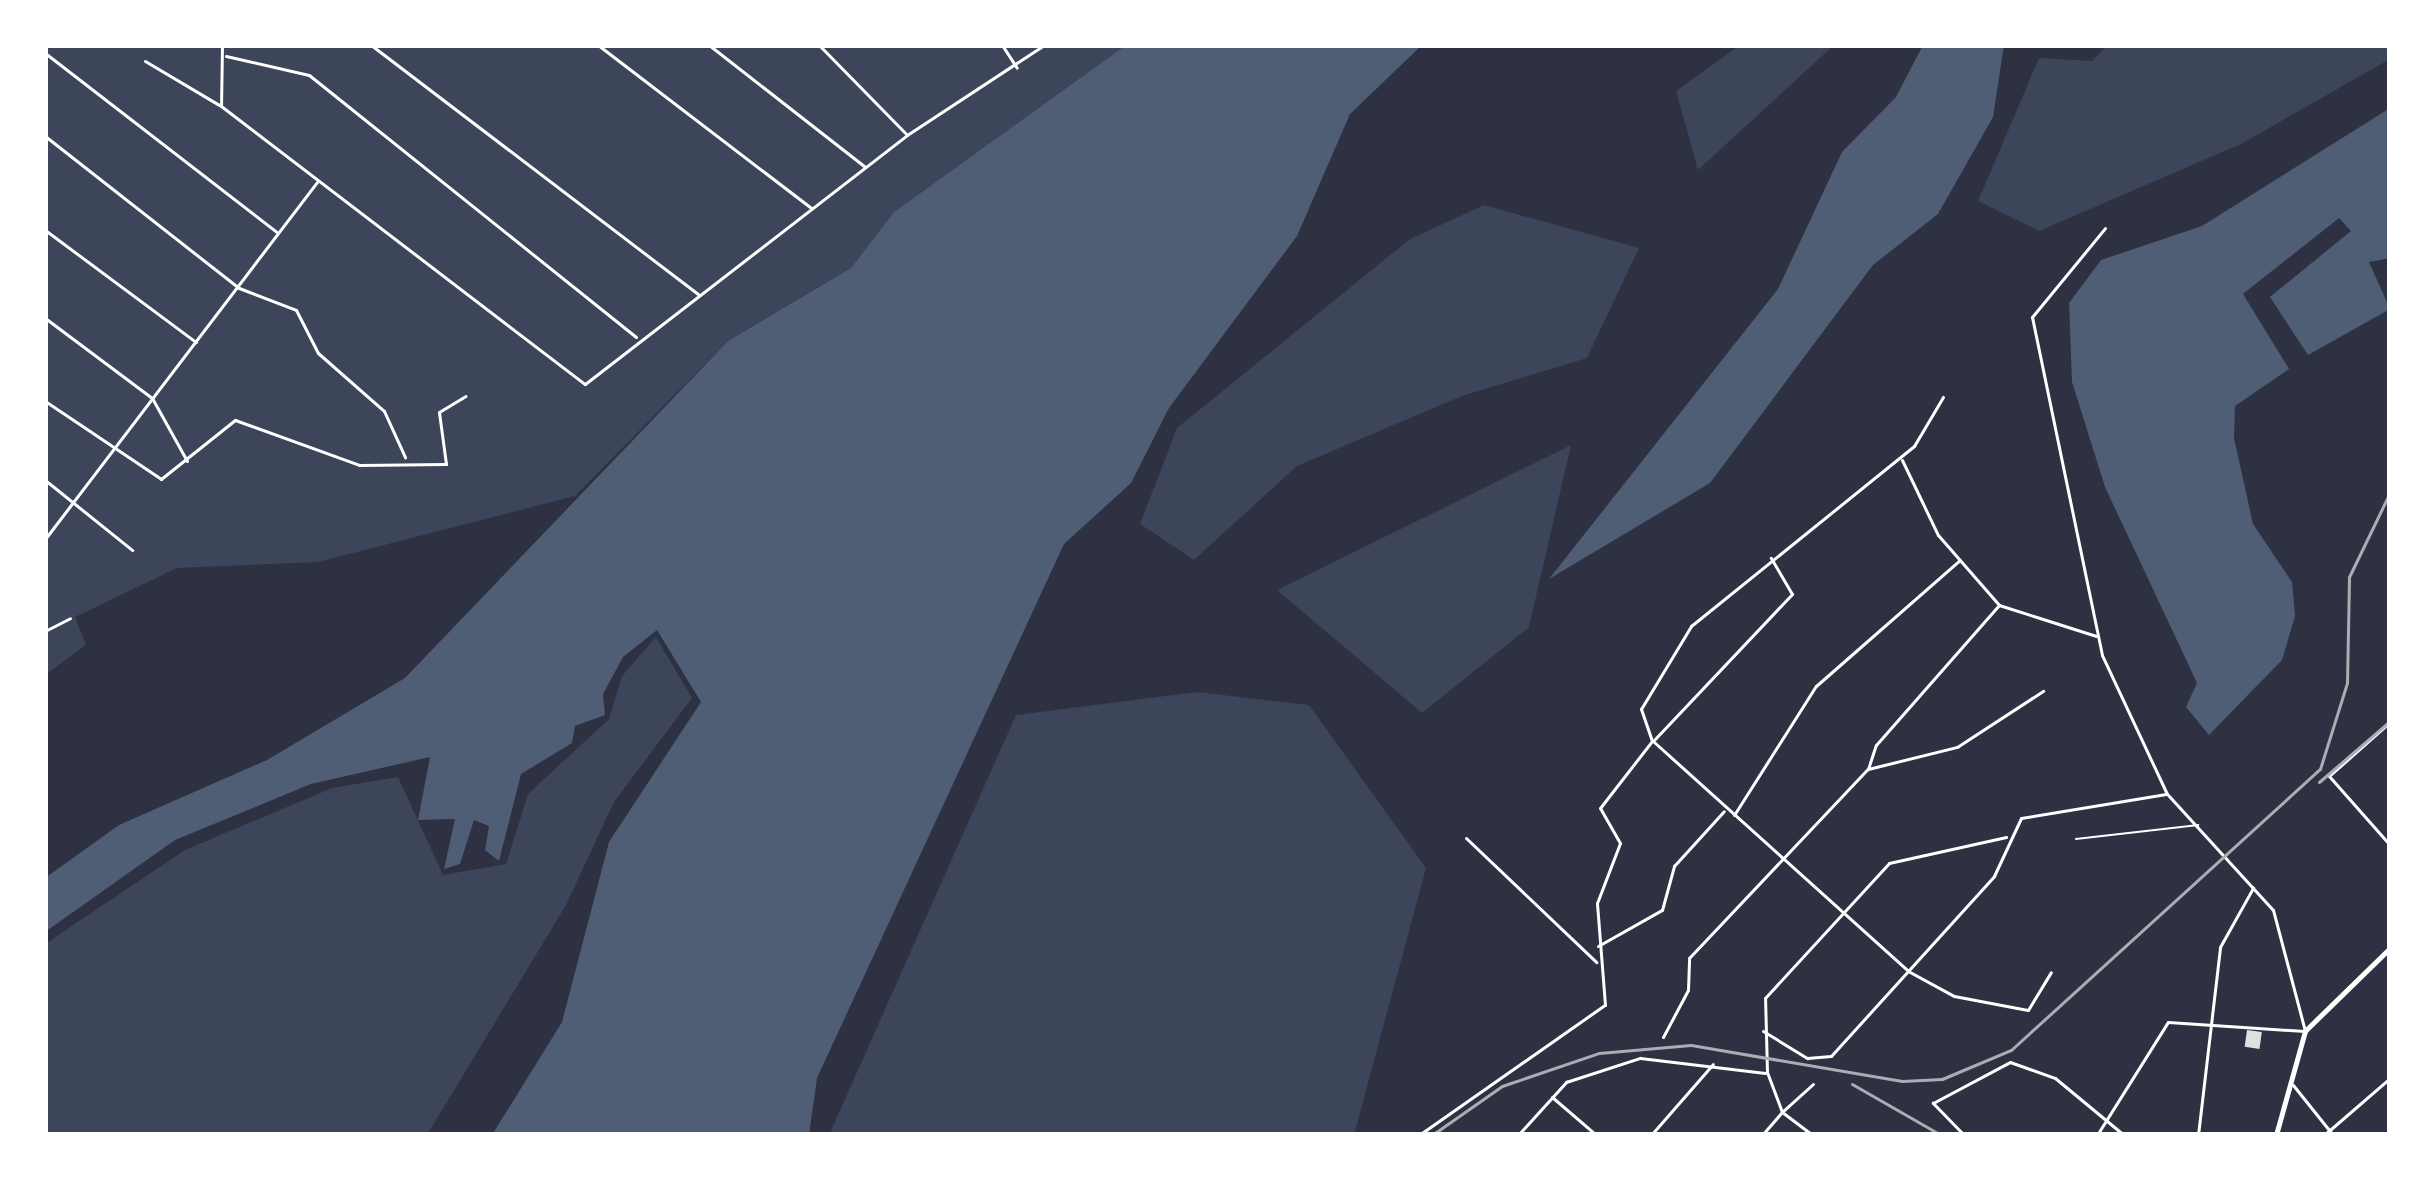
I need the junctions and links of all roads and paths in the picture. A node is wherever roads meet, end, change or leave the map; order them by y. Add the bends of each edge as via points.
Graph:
1 (222, 45) edge
2 (371, 45) edge
3 (598, 45) edge
4 (709, 45) edge
5 (819, 45) edge
6 (1002, 45) edge
7 (1044, 45) edge
8 (45, 53) edge
9 (224, 56) junction
10 (145, 61) dead end
11 (1017, 68) junction
12 (221, 106) junction
13 (45, 136) edge
14 (907, 136) junction
15 (866, 167) junction
16 (317, 181) junction
17 (812, 208) junction
18 (2105, 228) dead end
19 (45, 230) edge
20 (278, 232) junction
21 (238, 288) junction
22 (698, 294) junction
23 (45, 318) edge
24 (638, 340) junction
25 (196, 342) junction
26 (466, 396) dead end
27 (152, 398) junction
28 (1943, 398) dead end
29 (45, 401) edge
30 (114, 449) junction
31 (405, 457) junction
32 (1901, 458) junction
33 (187, 461) junction
34 (45, 480) edge
35 (72, 504) junction
36 (45, 539) edge
37 (132, 550) dead end
38 (1770, 558) junction
39 (1960, 560) junction
40 (2000, 605) junction
41 (70, 618) dead end
42 (45, 630) edge
43 (2098, 636) junction
44 (2043, 692) dead end
45 (2390, 722) edge
46 (1652, 741) junction
47 (1868, 769) junction
48 (2168, 794) junction
49 (1725, 810) junction
50 (1733, 817) junction
51 (2198, 825) junction
52 (2008, 837) junction
53 (1466, 838) dead end
54 (2076, 839) dead end
55 (2390, 845) edge
56 (1778, 856) junction
57 (2254, 887) junction
58 (1843, 913) junction
59 (1596, 947) junction
60 (2390, 948) edge
61 (1598, 963) junction
62 (1908, 971) junction
63 (2051, 972) dead end
64 (2216, 1020) junction
65 (2305, 1030) junction
66 (1763, 1031) junction
67 (1663, 1037) dead end
68 (1715, 1061) junction
69 (1767, 1072) junction
70 (2390, 1078) edge
71 (2290, 1082) junction
72 (1813, 1084) dead end
73 (1551, 1096) junction
74 (1782, 1112) junction
75 (2105, 1118) junction
76 (1594, 1133) edge
77 (2329, 1134) edge
78 (1419, 1135) edge
79 (1441, 1135) edge
80 (1457, 1135) edge
81 (1518, 1135) edge
82 (1651, 1135) edge
83 (1762, 1135) edge
84 (1814, 1135) edge
85 (1964, 1135) edge
86 (2097, 1135) edge
87 (2124, 1135) edge
88 (2198, 1135) edge
89 (2276, 1135) edge

1 - 9 street
2 - 22 street
3 - 17 street
4 - 15 street
5 - 14 street
6 - 11 street
7 - 11 street
8 - 20 street
9 - 12 street
9 - 24 street via 309,75
10 - 12 street
11 - 14 street
12 - 16 street
13 - 21 street
14 - 15 street
15 - 17 street
16 - 20 street
16 - 24 street via 585,384
17 - 22 street
18 - 43 street via 2032,316
19 - 25 street
20 - 21 street
21 - 25 street
21 - 31 street via 303,317 318,353 384,411
22 - 24 street
23 - 27 street
25 - 27 street
26 - 31 street via 438,417 453,460
27 - 30 street
27 - 33 street
28 - 32 street
29 - 30 street
30 - 33 street via 161,479
30 - 35 street
31 - 33 street via 359,465 235,420
32 - 38 street
32 - 39 street
34 - 35 street
35 - 36 street
35 - 37 street
38 - 46 street via 1690,626 1641,709
38 - 46 street via 1792,594
39 - 40 street
39 - 50 street via 1816,686
40 - 43 street
40 - 47 street via 1876,745
41 - 42 street
43 - 48 street
44 - 47 street via 1957,747
45 - 55 street via 2330,776
46 - 49 street
46 - 59 street via 1600,808 1620,843 1597,903
47 - 56 street
48 - 51 street
48 - 52 street via 2059,805 2021,818
49 - 50 street
49 - 59 street via 1673,866 1662,910
50 - 56 street
51 - 54 lane
51 - 57 street
52 - 58 street via 1903,856
52 - 62 street via 1994,876
53 - 61 street
56 - 58 street
56 - 67 street via 1689,958 1688,990
57 - 64 street via 2220,946
57 - 65 street via 2272,910
58 - 62 street
58 - 66 street via 1766,998
59 - 61 street
60 - 65 main road
61 - 78 street via 1605,1005
62 - 63 street via 1954,996 2028,1010
62 - 66 street via 1831,1056 1807,1058
64 - 65 street
64 - 75 street via 2168,1022
64 - 88 street
65 - 71 main road
66 - 69 street
68 - 69 street
68 - 73 street via 1640,1058
68 - 82 street
69 - 74 street
70 - 77 street
71 - 77 street
71 - 89 main road
72 - 74 street
73 - 76 street
73 - 81 street
74 - 83 street
74 - 84 street
75 - 85 street via 2041,1070 2010,1062 1933,1103
75 - 86 street
75 - 87 street
79 - 80 street

